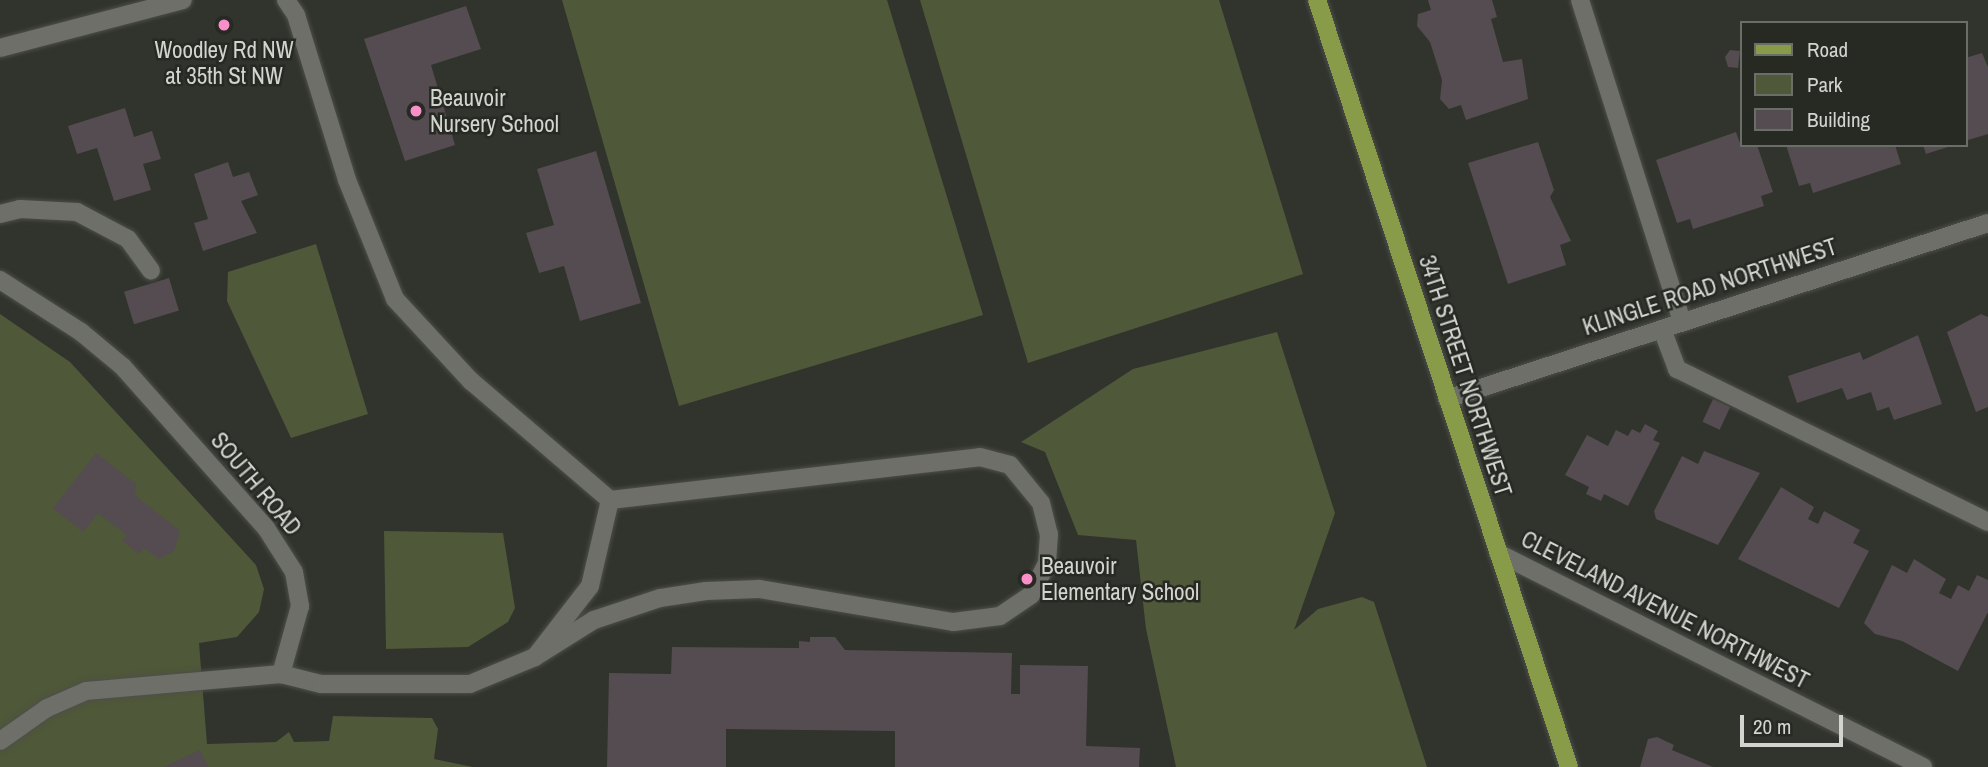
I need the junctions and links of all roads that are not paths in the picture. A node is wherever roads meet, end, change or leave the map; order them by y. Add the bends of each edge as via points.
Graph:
1 (183, 0) edge
2 (286, 0) edge
3 (1317, 0) edge
4 (1580, 0) edge
5 (0, 48) edge
6 (0, 214) edge
7 (1988, 223) edge
8 (151, 271) dead end
9 (0, 280) edge
10 (1682, 322) junction
11 (1662, 329) junction
12 (1447, 399) junction
13 (610, 499) junction
14 (1988, 522) edge
15 (1498, 553) junction
16 (535, 657) junction
17 (281, 674) junction
18 (0, 741) edge
19 (1570, 767) edge
20 (1923, 767) edge

1 - 5 street
2 - 13 street via 296,15 352,192 395,299 471,381
3 - 12 main road, 34TH STREET NORTHWEST
4 - 10 street
6 - 8 street via 20,209 77,212 128,239
7 - 10 street, KLINGLE ROAD NORTHWEST
9 - 17 street, SOUTH ROAD via 81,332 123,367 266,528 294,572 300,606
10 - 11 street, KLINGLE ROAD NORTHWEST
11 - 12 street, KLINGLE ROAD NORTHWEST
11 - 14 street via 1677,369
12 - 15 main road, 34TH STREET NORTHWEST
13 - 16 street via 590,586
13 - 16 street via 980,457 1010,466 1041,503 1049,534 1047,563 1031,595 1000,616 954,622 759,589 706,591 660,598 594,620
15 - 19 main road, 34TH STREET NORTHWEST
15 - 20 street, CLEVELAND AVENUE NORTHWEST
16 - 17 street via 470,684 321,684
17 - 18 street via 86,691 47,708

